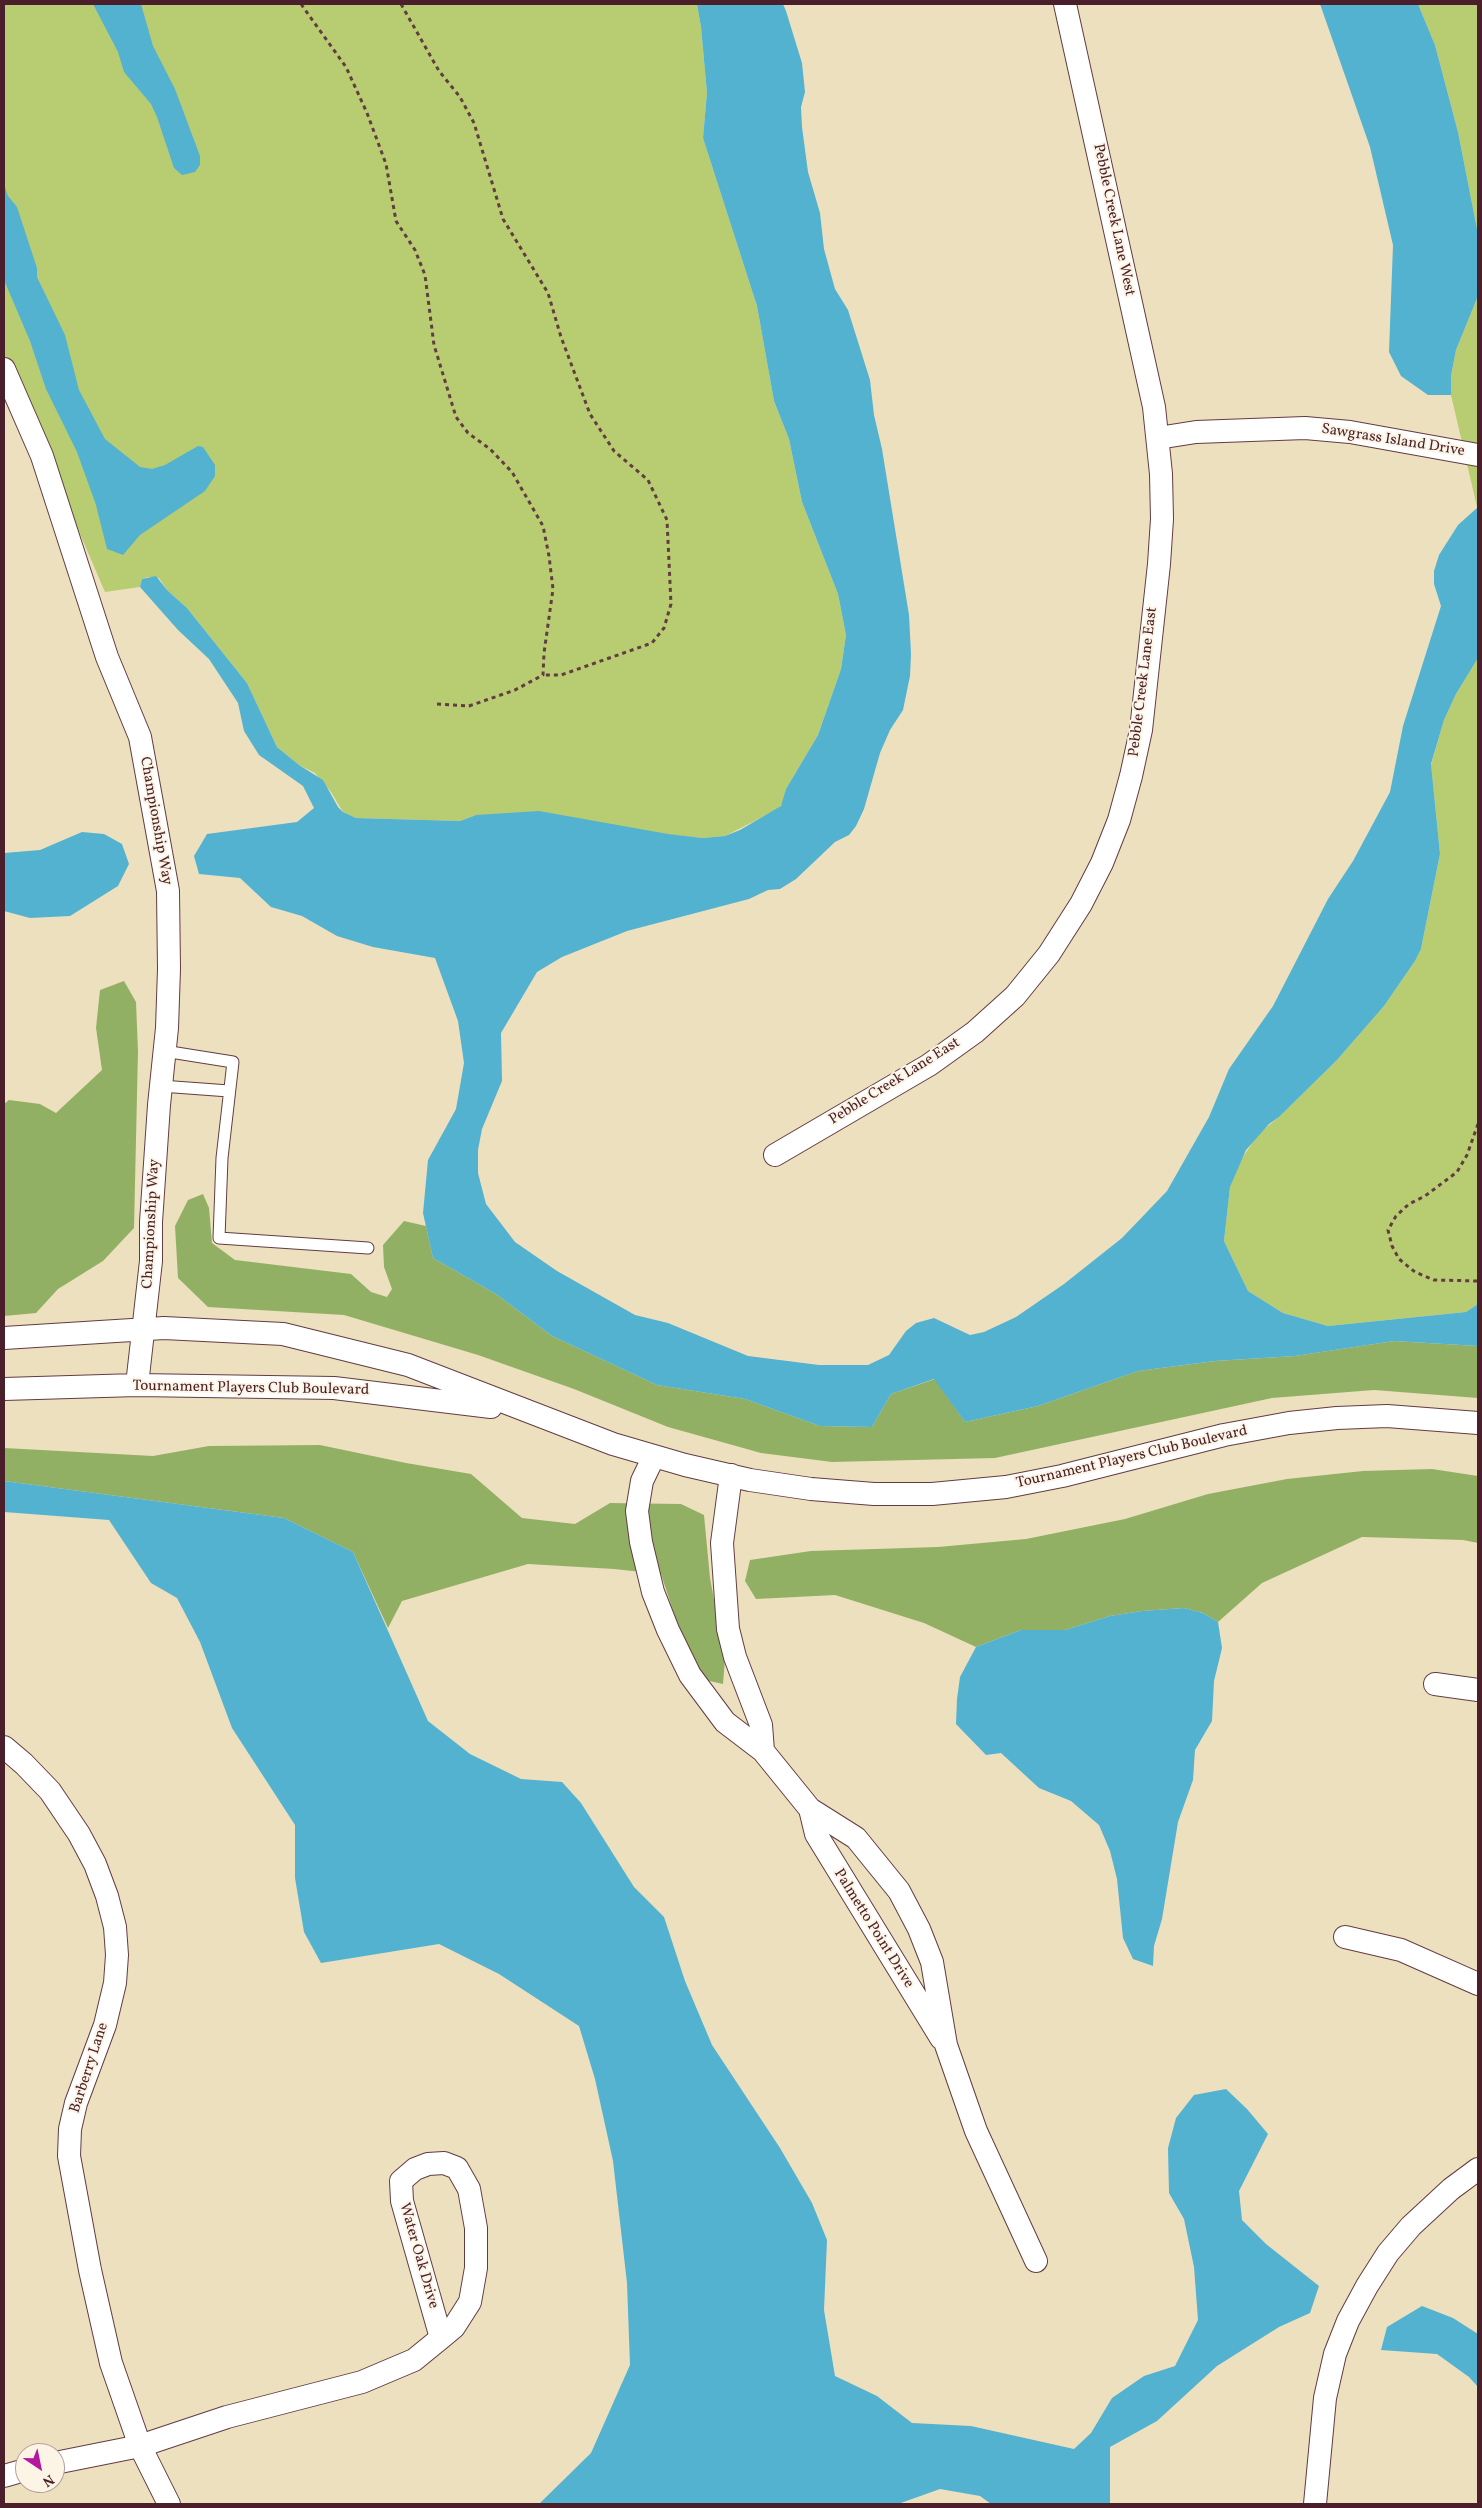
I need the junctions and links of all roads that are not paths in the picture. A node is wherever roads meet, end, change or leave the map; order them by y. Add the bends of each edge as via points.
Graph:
1 (1065, 4) edge
2 (4, 370) edge
3 (1158, 438) junction
4 (1478, 455) edge
5 (164, 1051) junction
6 (161, 1086) junction
7 (229, 1091) junction
8 (775, 1155) dead end
9 (368, 1248) dead end
10 (143, 1331) junction
11 (4, 1338) edge
12 (137, 1385) junction
13 (4, 1389) edge
14 (527, 1412) junction
15 (1478, 1423) edge
16 (654, 1456) junction
17 (731, 1475) junction
18 (1435, 1684) dead end
19 (1478, 1690) edge
20 (4, 1747) edge
21 (763, 1751) junction
22 (810, 1809) junction
23 (1344, 1937) dead end
24 (1478, 1984) edge
25 (946, 2045) junction
26 (1478, 2169) edge
27 (1036, 2260) dead end
28 (441, 2338) junction
29 (140, 2446) junction
30 (65, 2461) edge
31 (169, 2504) edge
32 (1315, 2504) edge

1 - 3 street, Pebble Creek Lane West via 1154,407
2 - 5 street, Championship Way via 42,456 106,657 140,737 168,892 169,969
3 - 4 street, Sawgrass Island Drive via 1196,432 1306,428 1350,432
3 - 8 street, Pebble Creek Lane East via 1162,519 1141,730 1119,820 1081,904 1015,996 975,1032 929,1065
5 - 6 street, Championship Way
5 - 7 lane via 233,1062
6 - 7 lane
6 - 10 street, Championship Way via 151,1261
7 - 9 lane via 219,1238
10 - 11 street, Tournament Players Club Boulevard
10 - 12 street, Championship Way
10 - 14 street, Tournament Players Club Boulevard via 164,1328 283,1334 408,1365
12 - 13 street, Tournament Players Club Boulevard
12 - 14 street, Tournament Players Club Boulevard via 334,1388
14 - 16 street, Tournament Players Club Boulevard
15 - 17 street, Tournament Players Club Boulevard via 1386,1416 1289,1423 1224,1435 1062,1476 1006,1487 932,1494 812,1489
16 - 17 street, Tournament Players Club Boulevard
16 - 21 street, Palmetto Point Drive via 642,1481 638,1511 641,1542 653,1592 690,1675 725,1722
17 - 21 street via 722,1543 728,1629 760,1725
18 - 19 street
20 - 29 street, Barberry Lane via 50,1791 79,1834 95,1864 115,1927 115,1983 105,2025 76,2103 70,2129 69,2156 90,2270 112,2363
21 - 22 street, Palmetto Point Drive
22 - 25 street, Palmetto Point Drive via 816,1834
22 - 25 street, Palmetto Point Drive via 856,1838 899,1891 932,1962
23 - 24 street via 1401,1950
25 - 27 street, Palmetto Point Drive via 976,2131
26 - 32 street via 1411,2226 1366,2286 1348,2321 1325,2398
28 - 28 street, Water Oak Drive via 402,2201 401,2181 415,2168 444,2163 457,2168 470,2189 476,2228 476,2268 470,2302 454,2327
28 - 29 street, Water Oak Drive via 414,2360 362,2382 226,2417
29 - 30 street, Water Oak Drive
29 - 31 street, Barberry Lane

